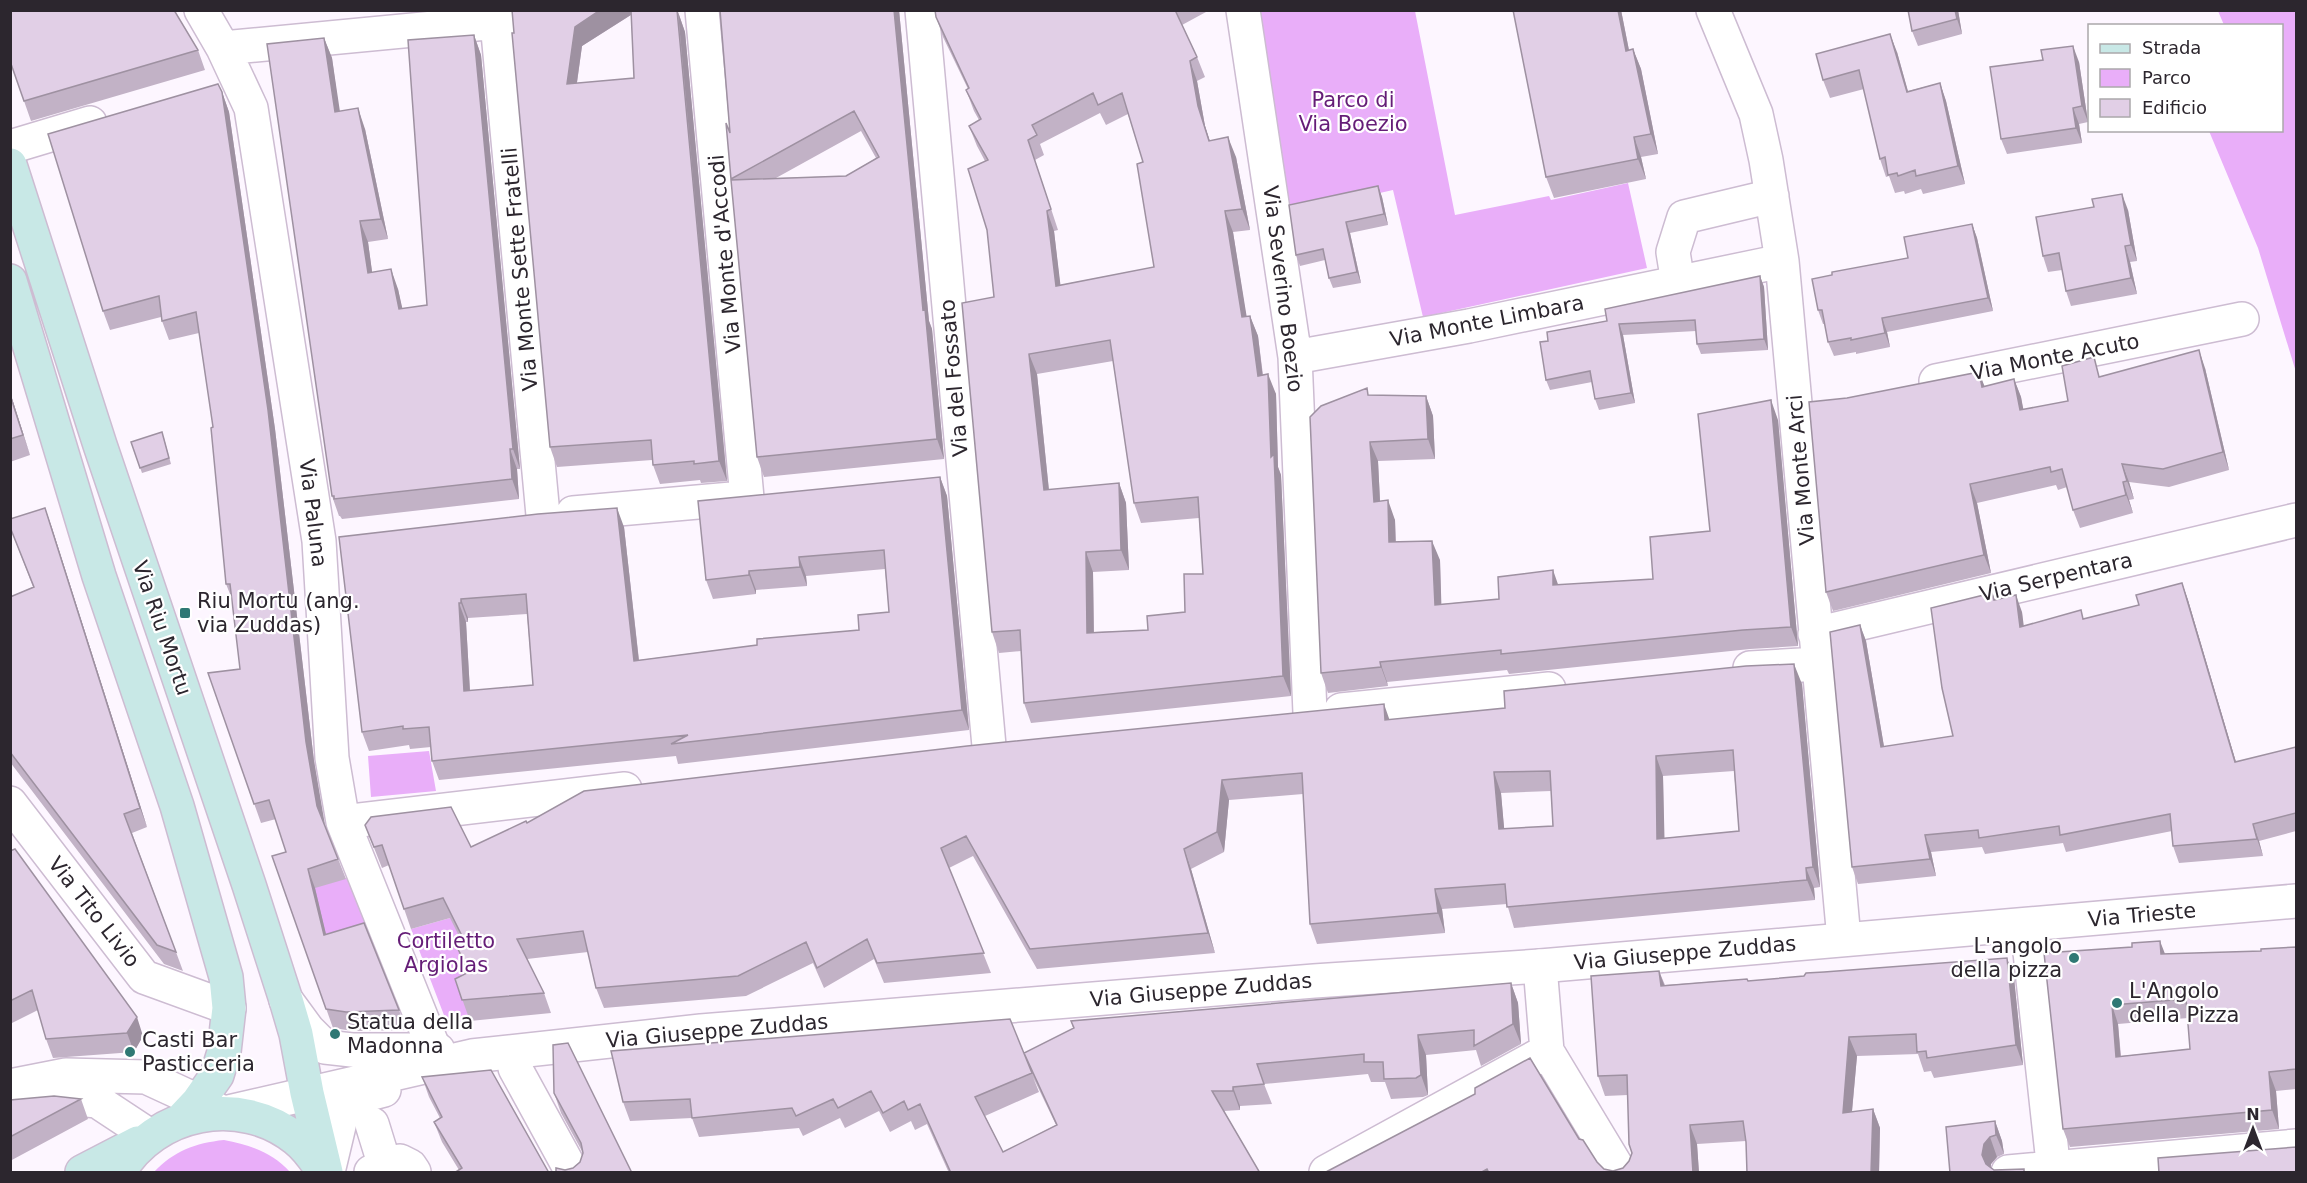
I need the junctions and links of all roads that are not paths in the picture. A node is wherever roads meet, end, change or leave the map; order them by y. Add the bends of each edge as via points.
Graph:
1 (201, 10) edge
2 (702, 10) edge
3 (922, 10) edge
4 (1243, 10) edge
5 (1713, 10) edge
6 (505, 16) edge
7 (223, 48) junction
8 (239, 80) junction
9 (206, 90) edge
10 (119, 115) edge
11 (10, 147) edge
12 (10, 165) edge
13 (1772, 196) junction
14 (1782, 261) junction
15 (10, 281) edge
16 (1678, 283) junction
17 (2242, 319) dead end
18 (1295, 357) junction
19 (1908, 387) edge
20 (1828, 400) edge
21 (1795, 404) junction
22 (781, 494) edge
23 (747, 498) junction
24 (2296, 520) edge
25 (1816, 649) junction
26 (1717, 672) edge
27 (1577, 686) edge
28 (989, 746) edge
29 (648, 786) edge
30 (10, 804) edge
31 (344, 822) junction
32 (2296, 901) edge
33 (2027, 925) junction
34 (1845, 939) junction
35 (1540, 966) junction
36 (286, 1000) junction
37 (229, 1008) junction
38 (558, 1047) junction
39 (434, 1049) junction
40 (1547, 1051) junction
41 (472, 1056) junction
42 (515, 1068) junction
43 (10, 1086) edge
44 (307, 1093) junction
45 (10, 1099) edge
46 (202, 1112) junction
47 (372, 1124) dead end
48 (150, 1136) junction
49 (2296, 1146) edge
50 (390, 1170) edge
51 (2053, 1170) edge
52 (82, 1173) edge
53 (119, 1173) edge
54 (326, 1173) edge
55 (572, 1173) edge
56 (1326, 1173) edge
57 (1620, 1173) edge
58 (2008, 1173) edge

1 - 7 street, Via Paluna
2 - 23 street, Via Monte d'Accodi
3 - 28 street, Via del Fossato via 952,477
4 - 18 street, Via Severino Boezio
5 - 13 street, Via Monte Arci via 1756,114
6 - 7 street
6 - 23 street, Via Monte Sette Fratelli via 531,516
7 - 8 street, Via Paluna
8 - 9 street
8 - 31 street, Via Paluna via 251,108 331,540 332,758
10 - 11 street
12 - 36 main road, Via Riu Mortu
13 - 14 street, Via Monte Arci
13 - 16 street via 1683,217 1673,252
14 - 16 street, Via Monte Limbara
14 - 21 street, Via Monte Arci
15 - 37 main road, Via Riu Mortu via 99,576 177,806 226,977
16 - 18 street, Via Monte Limbara
17 - 19 street, Via Monte Acuto
18 - 27 street, Via Severino Boezio via 1298,714
20 - 21 street
21 - 25 street, Via Monte Arci
22 - 23 street
24 - 25 street, Via Serpentara
25 - 26 street, Via Serpentara
25 - 34 street, Via Monte Arci
29 - 31 street
30 - 37 street, Via Tito Livio via 144,977
31 - 39 street, Via Paluna
32 - 33 street, Via Trieste
33 - 34 street, Via Trieste
33 - 51 street
34 - 35 street, Via Giuseppe Zuddas
35 - 38 street, Via Giuseppe Zuddas via 724,1029
35 - 40 street
36 - 39 street, Via Giuseppe Zuddas via 326,1047
36 - 44 main road, Via Riu Mortu
37 - 46 main road, Via Riu Mortu via 224,1052
38 - 41 street, Via Giuseppe Zuddas
38 - 42 street, Via Giuseppe Zuddas
39 - 41 street, Via Giuseppe Zuddas
40 - 56 street
40 - 57 street
41 - 44 street, Via Giuseppe Zuddas
42 - 54 street, Via Giuseppe Zuddas via 403,1086 362,1096 344,1105
42 - 55 street
43 - 46 street via 66,1075 146,1077
44 - 46 street
44 - 54 main road, Via Riu Mortu
45 - 48 street via 49,1096 97,1101
46 - 48 main road
46 - 54 main road via 246,1115 281,1128 303,1144
47 - 50 street
48 - 52 main road
48 - 53 main road
49 - 51 street
51 - 58 street

